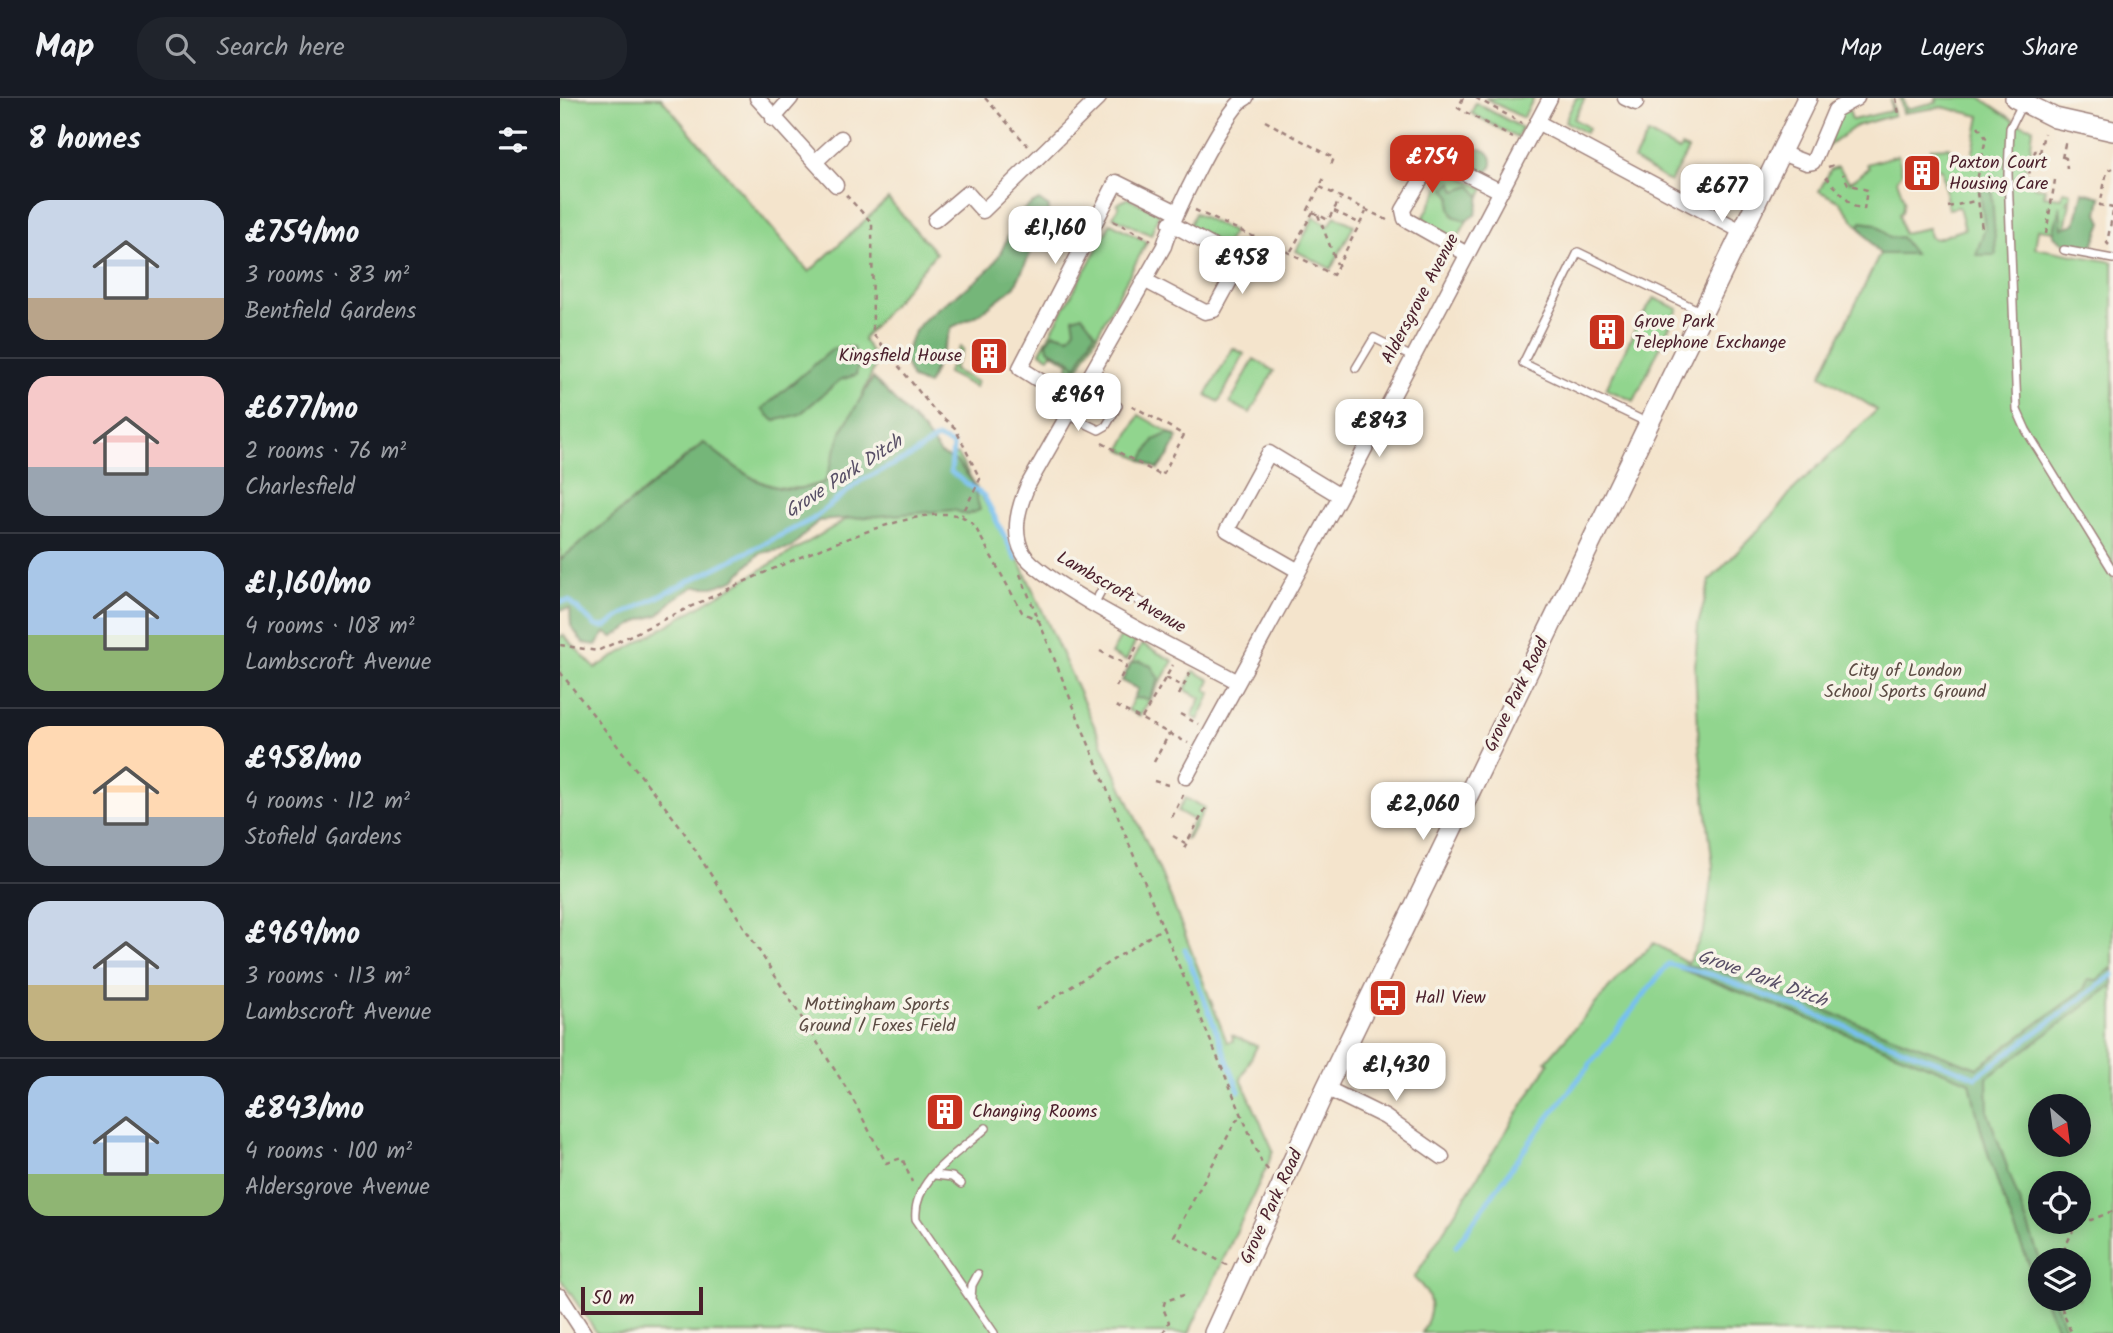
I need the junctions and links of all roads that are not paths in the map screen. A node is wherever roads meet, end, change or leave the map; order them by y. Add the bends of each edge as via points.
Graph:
1 (757, 98) edge
2 (791, 98) edge
3 (1099, 98) edge
4 (1246, 98) edge
5 (1550, 98) edge
6 (1807, 98) edge
7 (1857, 98) edge
8 (2019, 101) edge
9 (773, 119) junction
10 (1535, 125) junction
11 (2113, 131) edge
12 (841, 138) dead end
13 (1781, 153) junction
14 (816, 162) junction
15 (836, 185) road end
16 (1500, 191) junction
17 (1176, 213) junction
18 (935, 220) dead end
19 (1741, 231) junction
20 (2064, 250) dead end
21 (1467, 254) junction
22 (2113, 259) edge
23 (1144, 280) junction
24 (1703, 313) junction
25 (1412, 357) junction
26 (1356, 368) dead end
27 (1118, 406) dead end
28 (1072, 409) junction
29 (1649, 423) junction
30 (1340, 496) junction
31 (1297, 569) junction
32 (2113, 571) edge
33 (1094, 604) junction
34 (1147, 605) dead end
35 (1236, 681) junction
36 (1186, 777) dead end
37 (1326, 1088) junction
38 (986, 1128) dead end
39 (1442, 1157) dead end
40 (934, 1175) junction
41 (961, 1184) dead end
42 (978, 1274) dead end
43 (560, 1296) edge
44 (971, 1298) junction
45 (584, 1333) edge
46 (994, 1333) edge
47 (1214, 1333) edge

1 - 9 street
2 - 9 street
3 - 18 street via 983,211 967,193
4 - 17 street, Lambscroft Avenue via 1236,105
5 - 10 street, Aldersgrove Avenue
6 - 13 main road, Grove Park Road
7 - 13 street via 1835,110 1813,162
8 - 11 main road via 2069,122
8 - 32 lane via 2010,128 2008,174 2017,410
9 - 14 street
10 - 16 street, Aldersgrove Avenue
10 - 19 street
12 - 14 street
13 - 19 main road, Grove Park Road
14 - 15 street
16 - 21 street, Aldersgrove Avenue
16 - 21 street via 1434,158 1403,211 1405,219
17 - 23 street, Lambscroft Avenue
17 - 23 street via 1232,257 1237,268 1214,310 1205,312
17 - 28 street via 1115,182 1020,368
19 - 24 main road, Grove Park Road
20 - 22 lane
21 - 25 street, Aldersgrove Avenue
23 - 28 street, Lambscroft Avenue
24 - 29 main road, Grove Park Road
24 - 29 lane via 1578,252 1523,363
25 - 26 lane via 1374,338
25 - 30 street, Aldersgrove Avenue
27 - 28 lane via 1099,430
28 - 33 street, Lambscroft Avenue via 1028,485 1019,510 1018,539 1030,561
29 - 37 main road, Grove Park Road
30 - 31 street, Aldersgrove Avenue
30 - 31 street via 1269,453 1227,530
31 - 35 street, Aldersgrove Avenue
33 - 34 lane via 1105,584
33 - 35 street, Lambscroft Avenue
35 - 36 street, Aldersgrove Avenue
37 - 39 street via 1385,1116
37 - 47 main road, Grove Park Road
38 - 40 lane
40 - 41 lane
40 - 44 lane via 918,1195 916,1219
42 - 44 lane
43 - 45 street
44 - 46 lane

